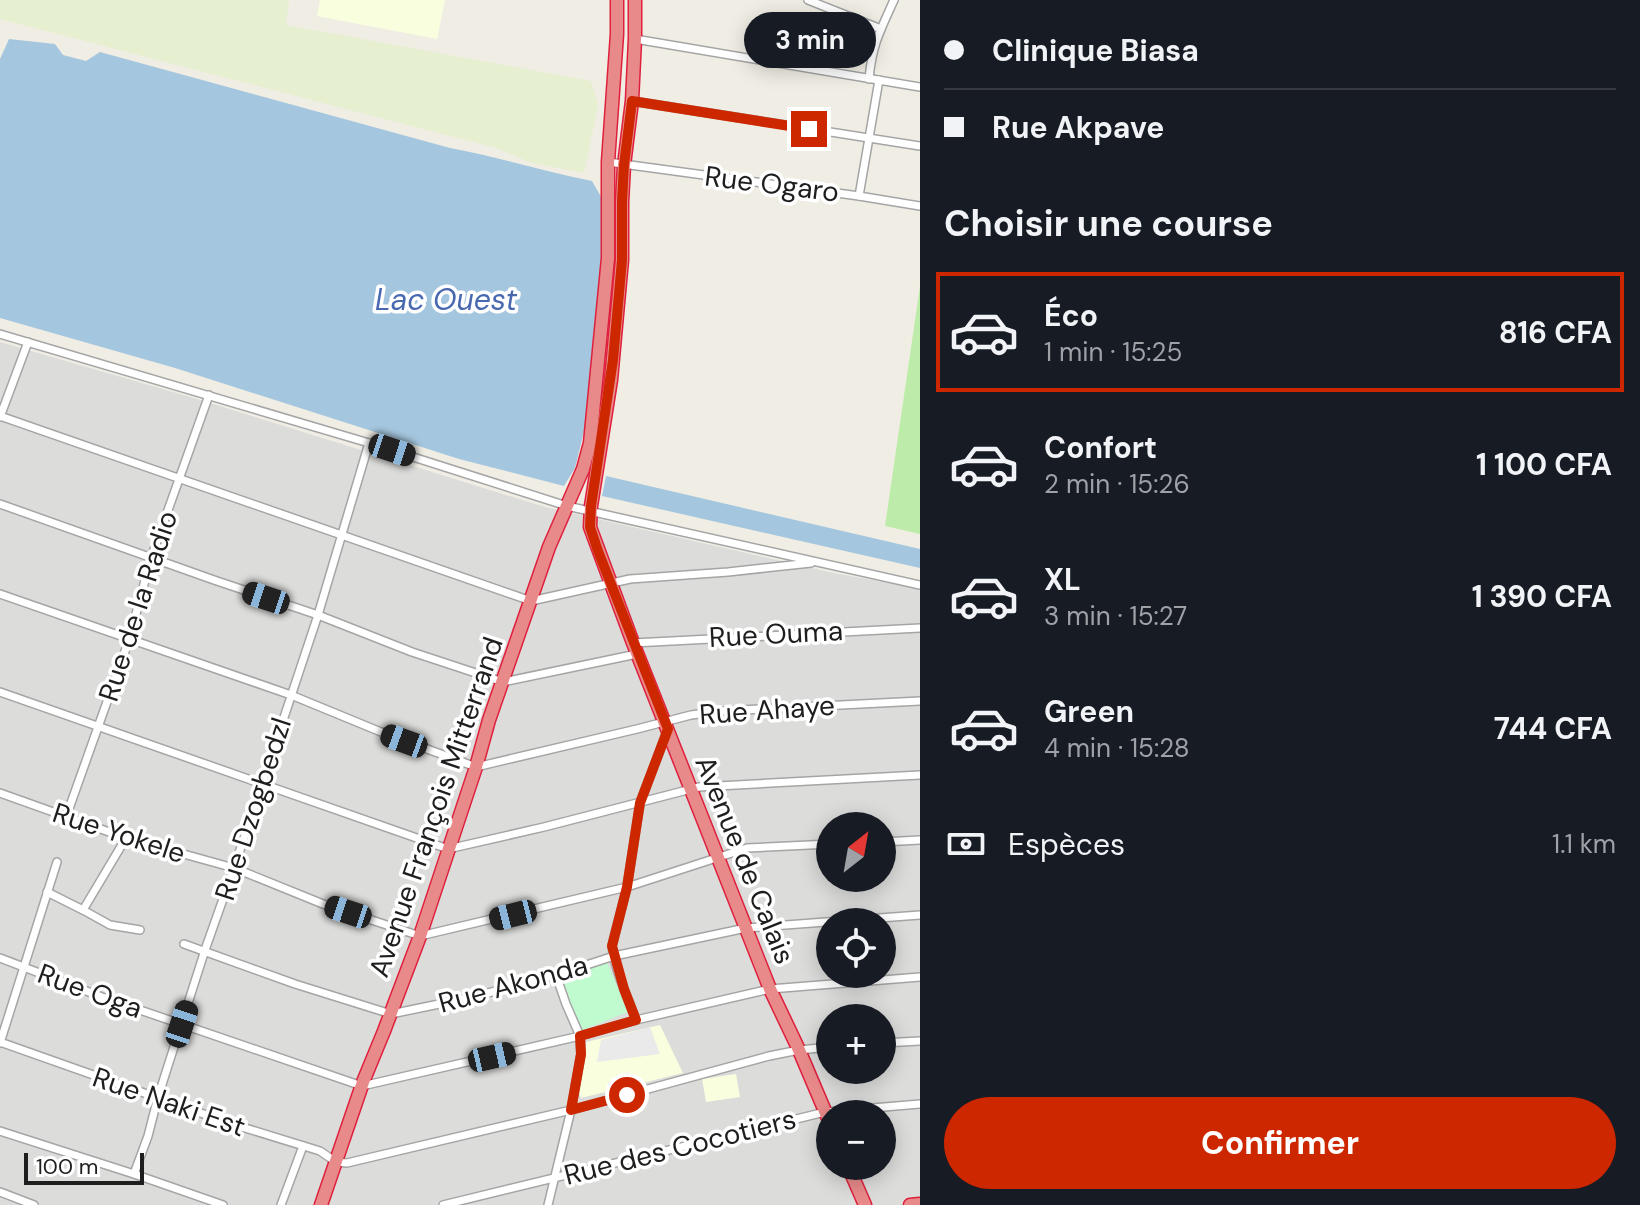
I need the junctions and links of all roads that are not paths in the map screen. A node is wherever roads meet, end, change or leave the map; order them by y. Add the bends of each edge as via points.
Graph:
1 (617, 0) edge
2 (635, 0) edge
3 (808, 0) edge
4 (894, 0) edge
5 (881, 29) junction
6 (635, 39) junction
7 (869, 79) junction
8 (879, 80) junction
9 (920, 87) edge
10 (632, 101) junction
11 (869, 138) junction
12 (920, 146) edge
13 (608, 162) junction
14 (624, 165) junction
15 (859, 196) junction
16 (920, 206) edge
17 (0, 334) edge
18 (28, 342) junction
19 (209, 395) junction
20 (0, 417) edge
21 (599, 425) junction
22 (369, 443) junction
23 (180, 479) junction
24 (0, 504) edge
25 (567, 506) junction
26 (591, 512) junction
27 (341, 536) junction
28 (151, 558) junction
29 (819, 562) junction
30 (610, 584) junction
31 (920, 585) edge
32 (0, 594) edge
33 (531, 601) junction
34 (318, 615) junction
35 (920, 628) edge
36 (129, 640) junction
37 (635, 649) junction
38 (503, 682) junction
39 (0, 692) edge
40 (291, 695) junction
41 (920, 701) edge
42 (666, 725) junction
43 (99, 726) junction
44 (476, 767) junction
45 (920, 775) edge
46 (262, 783) junction
47 (691, 790) junction
48 (0, 793) edge
49 (640, 803) junction
50 (66, 817) junction
51 (126, 838) junction
52 (920, 840) edge
53 (896, 841) edge
54 (816, 845) edge
55 (448, 849) junction
56 (719, 856) junction
57 (57, 862) dead end
58 (234, 868) junction
59 (627, 887) junction
60 (47, 892) junction
61 (85, 907) junction
62 (920, 915) edge
63 (746, 928) junction
64 (140, 930) dead end
65 (420, 936) junction
66 (184, 944) dead end
67 (205, 950) junction
68 (614, 956) junction
69 (0, 958) edge
70 (23, 966) junction
71 (556, 975) junction
72 (920, 977) edge
73 (770, 989) junction
74 (391, 1014) junction
75 (636, 1020) junction
76 (182, 1024) junction
77 (580, 1036) junction
78 (920, 1041) edge
79 (0, 1042) edge
80 (896, 1042) edge
81 (816, 1048) edge
82 (799, 1050) junction
83 (362, 1086) junction
84 (158, 1097) junction
85 (820, 1100) edge
86 (920, 1104) edge
87 (896, 1108) edge
88 (571, 1110) junction
89 (816, 1121) edge
90 (0, 1131) edge
91 (303, 1146) junction
92 (336, 1162) junction
93 (134, 1174) junction
94 (555, 1178) junction
95 (854, 1180) edge
96 (0, 1192) edge
97 (920, 1204) edge
98 (34, 1205) edge
99 (223, 1205) edge
100 (281, 1205) edge
101 (321, 1205) edge
102 (443, 1205) edge
103 (548, 1205) edge
104 (865, 1205) edge
105 (910, 1205) edge

1 - 13 highway
2 - 6 highway
3 - 5 street
4 - 5 street
5 - 7 street
6 - 7 street
6 - 10 highway
7 - 8 street
8 - 9 street
8 - 11 street
10 - 11 street
10 - 14 highway
11 - 12 street
11 - 15 street
13 - 14 street, Rue Ogaro
13 - 21 highway
14 - 15 street, Rue Ogaro
14 - 21 highway via 611,380
15 - 16 street, Rue Ogaro
17 - 18 street
18 - 19 street
18 - 20 street
19 - 22 street
19 - 23 street, Rue de la Radio
20 - 23 street
21 - 25 highway, Avenue François Mitterrand
21 - 26 highway, Avenue de Calais
22 - 25 street
22 - 27 street, Rue Dzogbedzl
23 - 27 street
23 - 28 street, Rue de la Radio
24 - 28 street
25 - 26 street
25 - 33 highway, Avenue François Mitterrand
26 - 29 street
26 - 30 highway, Avenue de Calais via 590,527
27 - 33 street
27 - 34 street, Rue Dzogbedzl
28 - 34 street
28 - 36 street, Rue de la Radio
29 - 30 street
29 - 31 street
30 - 33 street
30 - 37 highway, Avenue de Calais
32 - 36 street
33 - 38 highway, Avenue François Mitterrand
34 - 38 street
34 - 40 street, Rue Dzogbedzl
35 - 37 street, Rue Ouma
36 - 40 street
36 - 43 street, Rue de la Radio
37 - 38 street, Rue Ouma
37 - 42 highway, Avenue de Calais
38 - 44 highway, Avenue François Mitterrand
39 - 43 street
40 - 44 street
40 - 46 street, Rue Dzogbedzl
41 - 42 street, Rue Ahaye via 722,711
42 - 44 street, Rue Ahaye
42 - 47 highway, Avenue de Calais
42 - 49 street
43 - 46 street
43 - 50 street, Rue de la Radio
44 - 55 highway, Avenue François Mitterrand
45 - 47 street
46 - 55 street
46 - 58 street, Rue Dzogbedzl
47 - 49 street
47 - 56 highway, Avenue de Calais
48 - 50 street, Rue Yokele
49 - 55 street
49 - 59 street
50 - 51 street, Rue Yokele
51 - 58 street, Rue Yokele
51 - 61 street
52 - 53 street
54 - 56 street via 747,848
55 - 65 highway, Avenue François Mitterrand
56 - 59 street
56 - 63 highway, Avenue de Calais
57 - 60 street
58 - 65 street, Rue Yokele
58 - 67 street, Rue Dzogbedzl
59 - 65 street
59 - 68 street
60 - 61 street
60 - 70 street
61 - 64 street via 110,925
62 - 63 street, Rue Akonda
63 - 68 street, Rue Akonda
63 - 73 highway, Avenue de Calais
65 - 74 highway, Avenue François Mitterrand
66 - 67 street
67 - 74 street
67 - 76 street, Rue Dzogbedzl
68 - 71 street, Rue Akonda
68 - 75 street
69 - 70 street, Rue Oga
70 - 76 street, Rue Oga
70 - 79 street
71 - 74 street, Rue Akonda
71 - 77 street
72 - 73 street
73 - 75 street
73 - 82 highway, Avenue de Calais
74 - 83 highway, Avenue François Mitterrand
75 - 77 street
76 - 83 street, Rue Oga
76 - 84 street, Rue Dzogbedzl
77 - 83 street
77 - 88 street
78 - 80 street
79 - 84 street, Rue Naki Est
81 - 82 street
82 - 85 highway, Avenue de Calais
82 - 88 street
83 - 92 highway, Avenue François Mitterrand
84 - 91 street, Rue Naki Est
84 - 93 street, Rue Dzogbedzl
86 - 87 street, Rue des Cocotiers
88 - 92 street
88 - 94 street
89 - 94 street, Rue des Cocotiers
90 - 93 street
91 - 92 street, Rue Naki Est
91 - 100 street
92 - 101 highway, Avenue François Mitterrand
93 - 99 street
94 - 102 street, Rue des Cocotiers
94 - 103 street
95 - 104 highway
96 - 98 street
97 - 105 highway

